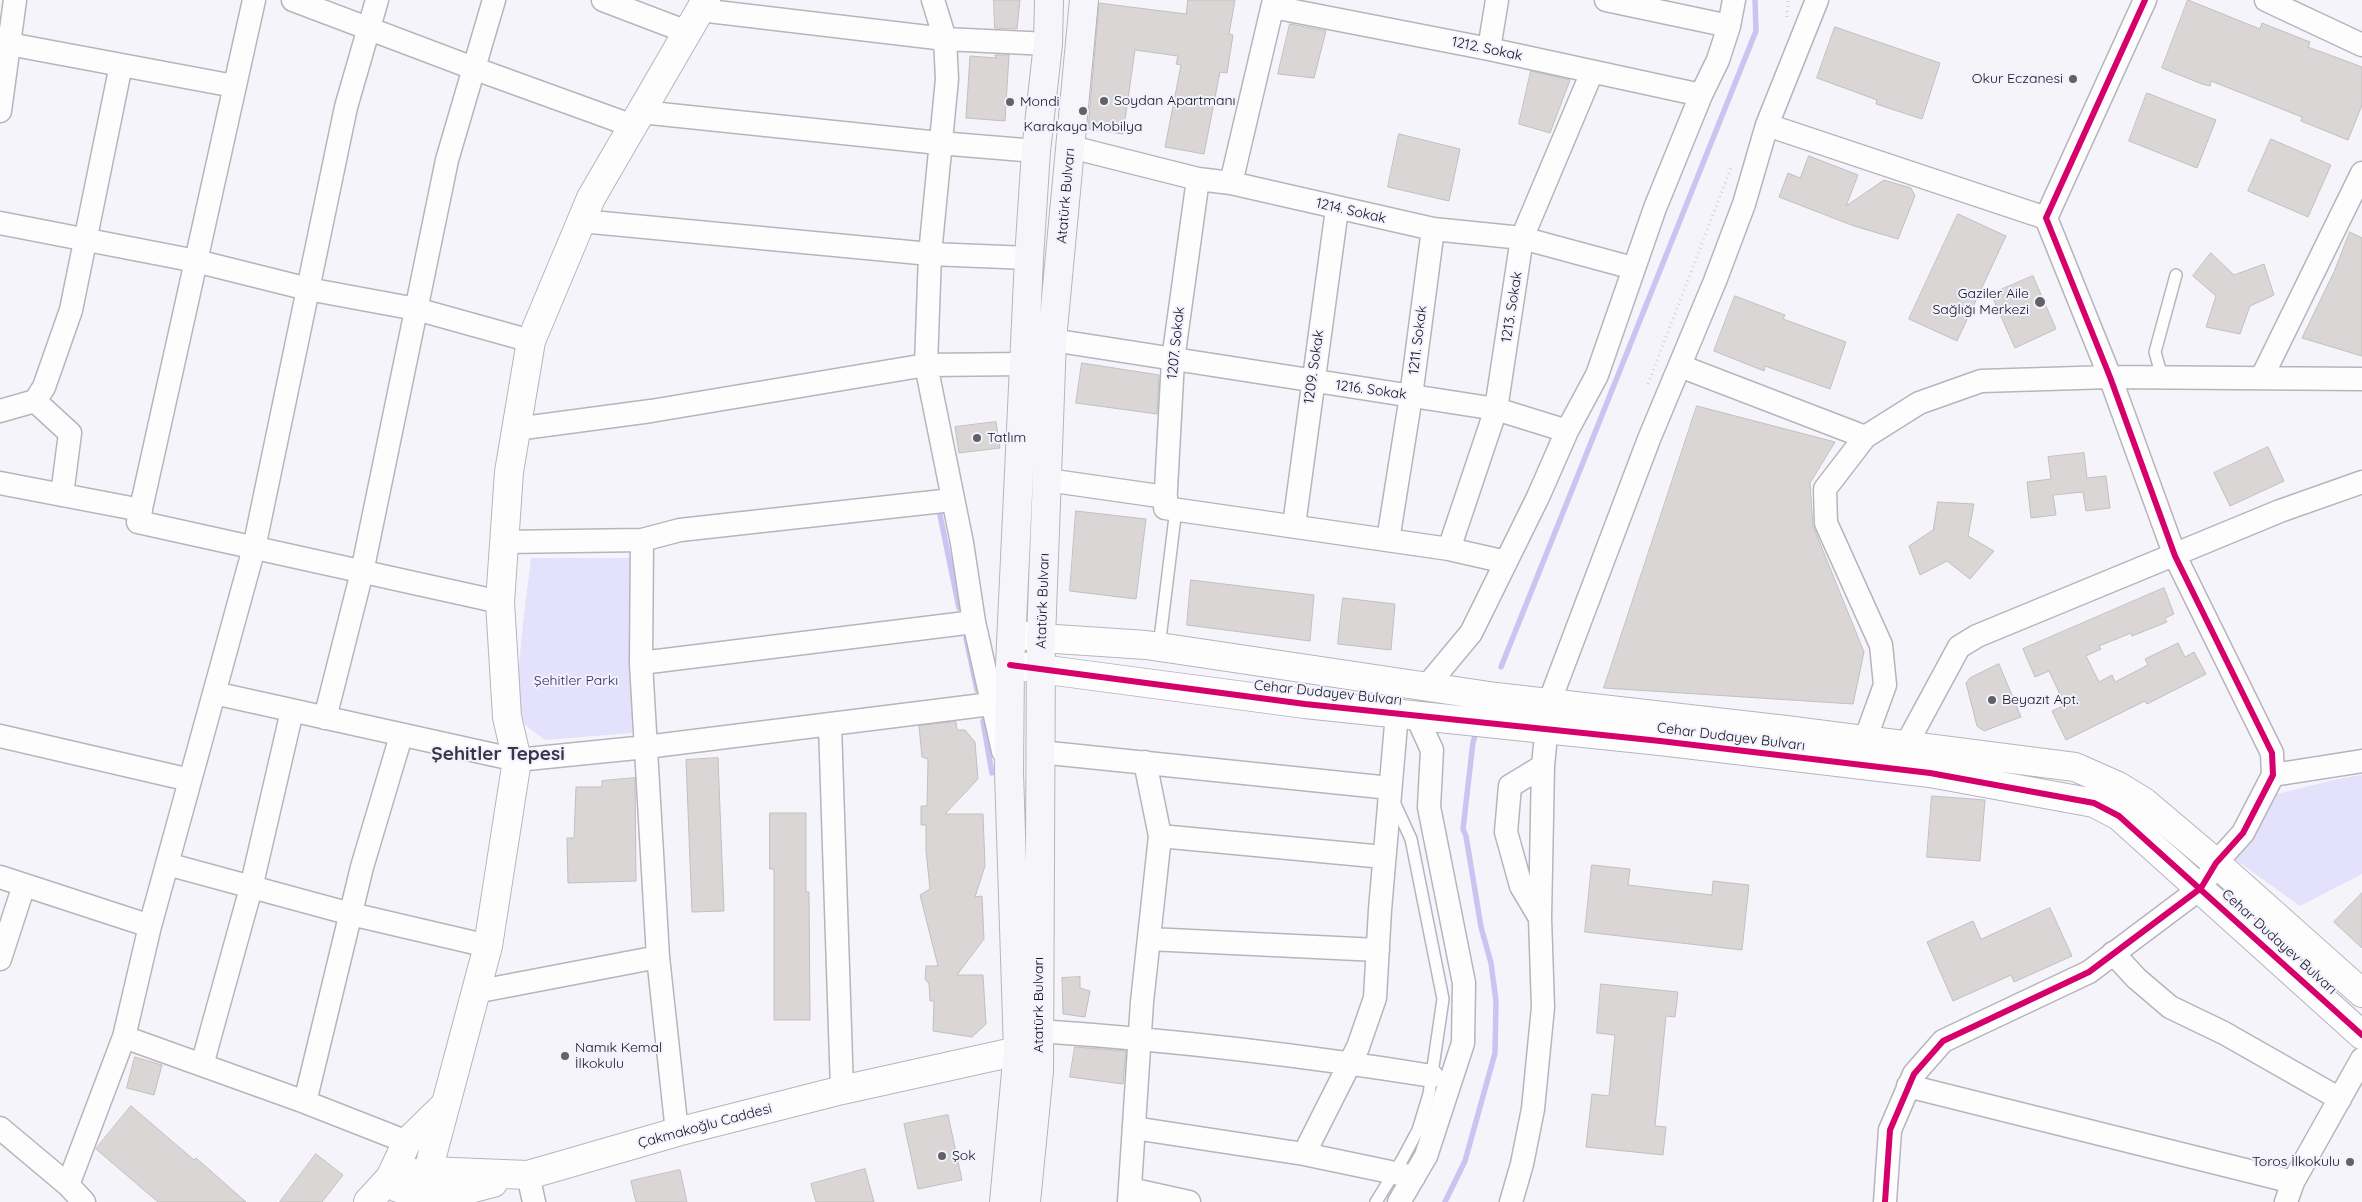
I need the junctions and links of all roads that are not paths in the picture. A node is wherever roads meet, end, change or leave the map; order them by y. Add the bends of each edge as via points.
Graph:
1 (15, 0) edge
2 (254, 0) edge
3 (293, 0) edge
4 (377, 0) edge
5 (494, 0) edge
6 (603, 0) edge
7 (933, 0) edge
8 (1049, 0) edge
9 (1084, 0) edge
10 (1497, 0) edge
11 (1606, 0) edge
12 (1734, 0) edge
13 (1817, 0) edge
14 (2145, 0) edge
15 (2266, 0) edge
16 (1274, 4) edge
17 (698, 14) edge
18 (1729, 26) junction
19 (369, 28) junction
20 (945, 39) junction
21 (9, 44) junction
22 (1048, 44) junction
23 (2362, 46) edge
24 (1490, 49) junction
25 (121, 66) junction
26 (472, 68) junction
27 (1592, 72) junction
28 (234, 86) junction
29 (1701, 95) junction
30 (0, 111) edge
31 (637, 119) junction
32 (1767, 125) junction
33 (939, 144) junction
34 (1071, 147) junction
35 (1036, 151) junction
36 (2362, 173) edge
37 (1198, 179) junction
38 (1232, 183) junction
39 (1337, 209) junction
40 (2046, 218) junction
41 (581, 221) junction
42 (0, 223) edge
43 (1433, 229) junction
44 (1522, 238) junction
45 (86, 240) junction
46 (930, 254) junction
47 (1029, 258) junction
48 (196, 261) junction
49 (1632, 268) junction
50 (2176, 275) dead end
51 (308, 289) junction
52 (416, 309) junction
53 (1052, 340) junction
54 (531, 341) junction
55 (1173, 360) junction
56 (1025, 364) junction
57 (926, 365) junction
58 (1680, 366) junction
59 (2110, 377) junction
60 (2162, 377) junction
61 (2262, 378) junction
62 (2362, 379) edge
63 (1312, 381) junction
64 (1411, 396) junction
65 (35, 401) junction
66 (1496, 409) junction
67 (0, 411) edge
68 (516, 429) junction
69 (1567, 431) junction
70 (1865, 437) junction
71 (1047, 480) junction
72 (2362, 482) edge
73 (0, 483) edge
74 (62, 495) junction
75 (952, 500) junction
76 (1169, 504) junction
77 (141, 510) junction
78 (1294, 525) junction
79 (642, 540) junction
80 (1388, 540) junction
81 (504, 542) junction
82 (254, 548) junction
83 (1449, 549) junction
84 (2175, 556) junction
85 (1506, 562) junction
86 (362, 572) junction
87 (500, 602) junction
88 (974, 622) junction
89 (1012, 634) junction
90 (1040, 638) junction
91 (1158, 647) junction
92 (641, 662) junction
93 (1010, 664) junction
94 (1042, 670) junction
95 (1426, 687) junction
96 (214, 693) junction
97 (991, 704) junction
98 (292, 711) junction
99 (1407, 714) junction
100 (1547, 716) junction
101 (325, 718) junction
102 (830, 725) junction
103 (0, 736) edge
104 (401, 736) junction
105 (1865, 740) junction
106 (1906, 745) junction
107 (646, 747) junction
108 (1040, 752) junction
109 (517, 760) junction
110 (2362, 761) edge
111 (1145, 762) junction
112 (1544, 766) junction
113 (1009, 772) junction
114 (2273, 775) junction
115 (190, 780) junction
116 (1390, 790) junction
117 (1160, 836) junction
118 (1384, 857) junction
119 (2216, 863) junction
120 (167, 864) junction
121 (0, 877) edge
122 (24, 885) junction
123 (251, 888) junction
124 (2201, 888) junction
125 (351, 914) junction
126 (1540, 918) junction
127 (150, 926) junction
128 (1149, 939) junction
129 (488, 946) junction
130 (1378, 950) junction
131 (2113, 954) junction
132 (658, 957) junction
133 (0, 958) edge
134 (475, 992) junction
135 (2362, 993) edge
136 (1039, 1031) junction
137 (2362, 1035) edge
138 (124, 1036) junction
139 (1140, 1038) junction
140 (1018, 1051) junction
141 (2362, 1059) edge
142 (1350, 1063) junction
143 (202, 1066) junction
144 (1432, 1076) junction
145 (1908, 1086) junction
146 (842, 1090) junction
147 (2340, 1099) junction
148 (305, 1102) junction
149 (447, 1103) junction
150 (0, 1128) edge
151 (1134, 1128) junction
152 (677, 1132) junction
153 (407, 1142) junction
154 (1304, 1154) junction
155 (428, 1171) junction
156 (528, 1175) junction
157 (1404, 1175) junction
158 (390, 1178) junction
159 (68, 1185) junction
160 (2289, 1192) edge
161 (1129, 1195) edge
162 (1514, 1201) edge
163 (84, 1202) edge
164 (368, 1202) edge
165 (412, 1202) edge
166 (418, 1202) edge
167 (534, 1202) edge
168 (1004, 1202) edge
169 (1026, 1202) edge
170 (1189, 1202) edge
171 (1376, 1202) edge
172 (1399, 1202) edge
173 (1885, 1202) edge

1 - 21 street
2 - 28 street
3 - 19 street
4 - 19 street
5 - 26 street
6 - 17 street
7 - 20 street
8 - 22 main road, Atatürk Bulvarı
9 - 34 main road, Atatürk Bulvarı
10 - 24 street
11 - 18 street
12 - 18 street
13 - 32 street
14 - 40 street
15 - 23 street
16 - 24 street, 1212. Sokak
16 - 38 street
17 - 20 street
17 - 31 street
18 - 29 street via 1718,60
19 - 26 street
19 - 51 street via 346,107
20 - 22 street
20 - 33 street via 947,79
21 - 25 street
21 - 30 street
22 - 35 main road, Atatürk Bulvarı
24 - 27 street, 1212. Sokak
25 - 28 street
25 - 45 street
26 - 31 street
26 - 52 street via 447,160
27 - 29 street, 1212. Sokak
27 - 44 street, 1213. Sokak
28 - 48 street
29 - 49 street
31 - 33 street
31 - 41 street
32 - 40 street
32 - 58 street via 1744,204
33 - 35 street
33 - 46 street
34 - 37 street, 1214. Sokak
34 - 53 main road, Atatürk Bulvarı
35 - 47 main road, Atatürk Bulvarı
36 - 61 street
37 - 38 street, 1214. Sokak
37 - 55 street, 1207. Sokak
38 - 39 street, 1214. Sokak
39 - 43 street, 1214. Sokak
39 - 63 street, 1209. Sokak
40 - 59 street
41 - 46 street
41 - 54 street
42 - 45 street
43 - 44 street, 1214. Sokak
43 - 64 street, 1211. Sokak
44 - 49 street, 1214. Sokak
44 - 66 street, 1213. Sokak
45 - 48 street
45 - 65 street via 71,310 44,387
46 - 47 street
46 - 57 street
47 - 56 main road, Atatürk Bulvarı
48 - 51 street
48 - 77 street
49 - 69 street via 1597,375
50 - 60 lane via 2155,352
51 - 52 street
51 - 82 street
52 - 54 street
52 - 86 street
53 - 55 street, 1216. Sokak
53 - 71 main road, Atatürk Bulvarı
54 - 68 street
55 - 63 street, 1216. Sokak
55 - 76 street, 1207. Sokak
56 - 57 street
56 - 89 main road, Atatürk Bulvarı
57 - 68 street via 651,411
57 - 75 street
58 - 70 street
58 - 100 street via 1649,439
59 - 60 street
59 - 70 street via 1981,381 1919,404
59 - 84 street
60 - 61 street
61 - 62 street
63 - 64 street, 1216. Sokak
63 - 78 street, 1209. Sokak
64 - 66 street, 1216. Sokak
64 - 80 street, 1211. Sokak
65 - 67 street
65 - 74 street via 70,433
66 - 69 street, 1216. Sokak
66 - 83 street, 1213. Sokak
68 - 81 street
69 - 85 street
70 - 105 street via 1825,489 1826,523 1881,645 1885,685
71 - 76 street
71 - 90 main road, Atatürk Bulvarı
72 - 84 street via 2280,511
73 - 74 street
74 - 77 street
75 - 79 street via 680,530
75 - 88 street
76 - 78 street
76 - 91 lane
77 - 82 street via 138,522
78 - 80 street
79 - 81 street
79 - 92 street
80 - 83 street
81 - 87 street
82 - 86 street
82 - 96 street
83 - 85 street
84 - 106 street via 1977,636 1960,647
84 - 114 street via 2272,753
85 - 95 street via 1471,633
86 - 87 street
86 - 101 street
87 - 109 street via 507,717
88 - 92 street
88 - 97 street
89 - 90 street, Cehar Dudayev Bulvarı
89 - 93 main road, Atatürk Bulvarı
90 - 91 street, Cehar Dudayev Bulvarı
90 - 94 main road, Atatürk Bulvarı
91 - 95 street, Cehar Dudayev Bulvarı
92 - 107 street
93 - 94 street, Cehar Dudayev Bulvarı
93 - 113 main road, Atatürk Bulvarı
94 - 99 street, Cehar Dudayev Bulvarı
94 - 108 main road, Atatürk Bulvarı
95 - 100 street, Cehar Dudayev Bulvarı
96 - 98 street
96 - 115 street
97 - 102 street
97 - 113 street
98 - 101 street
98 - 123 street
99 - 100 street, Cehar Dudayev Bulvarı
99 - 116 street
99 - 157 street via 1432,750 1429,807 1464,982 1462,1043 1426,1156
100 - 105 street, Cehar Dudayev Bulvarı
100 - 112 street
100 - 124 street, Cehar Dudayev Bulvarı via 1930,773 2094,803 2119,816
101 - 104 street
102 - 107 street
102 - 146 street
103 - 115 street
104 - 109 street
104 - 125 street
105 - 106 street, Cehar Dudayev Bulvarı
106 - 119 street, Cehar Dudayev Bulvarı via 2075,767 2118,786 2144,802
107 - 109 street
107 - 132 street
108 - 111 street
108 - 136 main road, Atatürk Bulvarı
109 - 129 street
110 - 114 street
111 - 116 street
111 - 117 street
112 - 126 street
112 - 126 street via 1510,786 1506,832 1521,886
113 - 140 main road, Atatürk Bulvarı
114 - 119 street via 2243,833
115 - 120 street
116 - 118 street
116 - 144 lane via 1411,839 1443,999
117 - 118 street
117 - 128 street
118 - 130 street
119 - 124 street
119 - 135 street, Cehar Dudayev Bulvarı
120 - 123 street
120 - 127 street
121 - 122 street
122 - 127 street
122 - 133 street
123 - 125 street
123 - 143 street
124 - 131 street
124 - 137 street, Cehar Dudayev Bulvarı
125 - 129 street
125 - 148 street
126 - 162 street via 1543,1007 1534,1109
127 - 138 street
128 - 130 street
128 - 139 street
129 - 134 street
130 - 142 street via 1375,998
131 - 145 street via 2089,972 1943,1041 1914,1074
131 - 147 street via 2170,1007 2224,1033
132 - 134 street
132 - 152 street
134 - 149 street
136 - 139 street
136 - 169 main road, Atatürk Bulvarı via 1039,1071
138 - 143 street
138 - 159 street
139 - 142 street
139 - 151 street
140 - 146 street, Çakmakoğlu Caddesi
140 - 168 main road, Atatürk Bulvarı
141 - 147 street
142 - 144 street
142 - 154 street
143 - 148 street
144 - 157 lane
145 - 160 street
145 - 173 street via 1890,1130
146 - 152 street, Çakmakoğlu Caddesi
147 - 160 street
148 - 153 street
149 - 153 street
149 - 155 street
150 - 159 street
151 - 154 street
151 - 161 street
152 - 156 street, Çakmakoğlu Caddesi
153 - 158 street
154 - 157 street
155 - 156 street, Çakmakoğlu Caddesi
155 - 158 street, Çakmakoğlu Caddesi
155 - 165 street
156 - 166 street
156 - 167 street
157 - 171 lane
157 - 172 street
158 - 164 street
158 - 165 street
159 - 163 street
161 - 170 street

